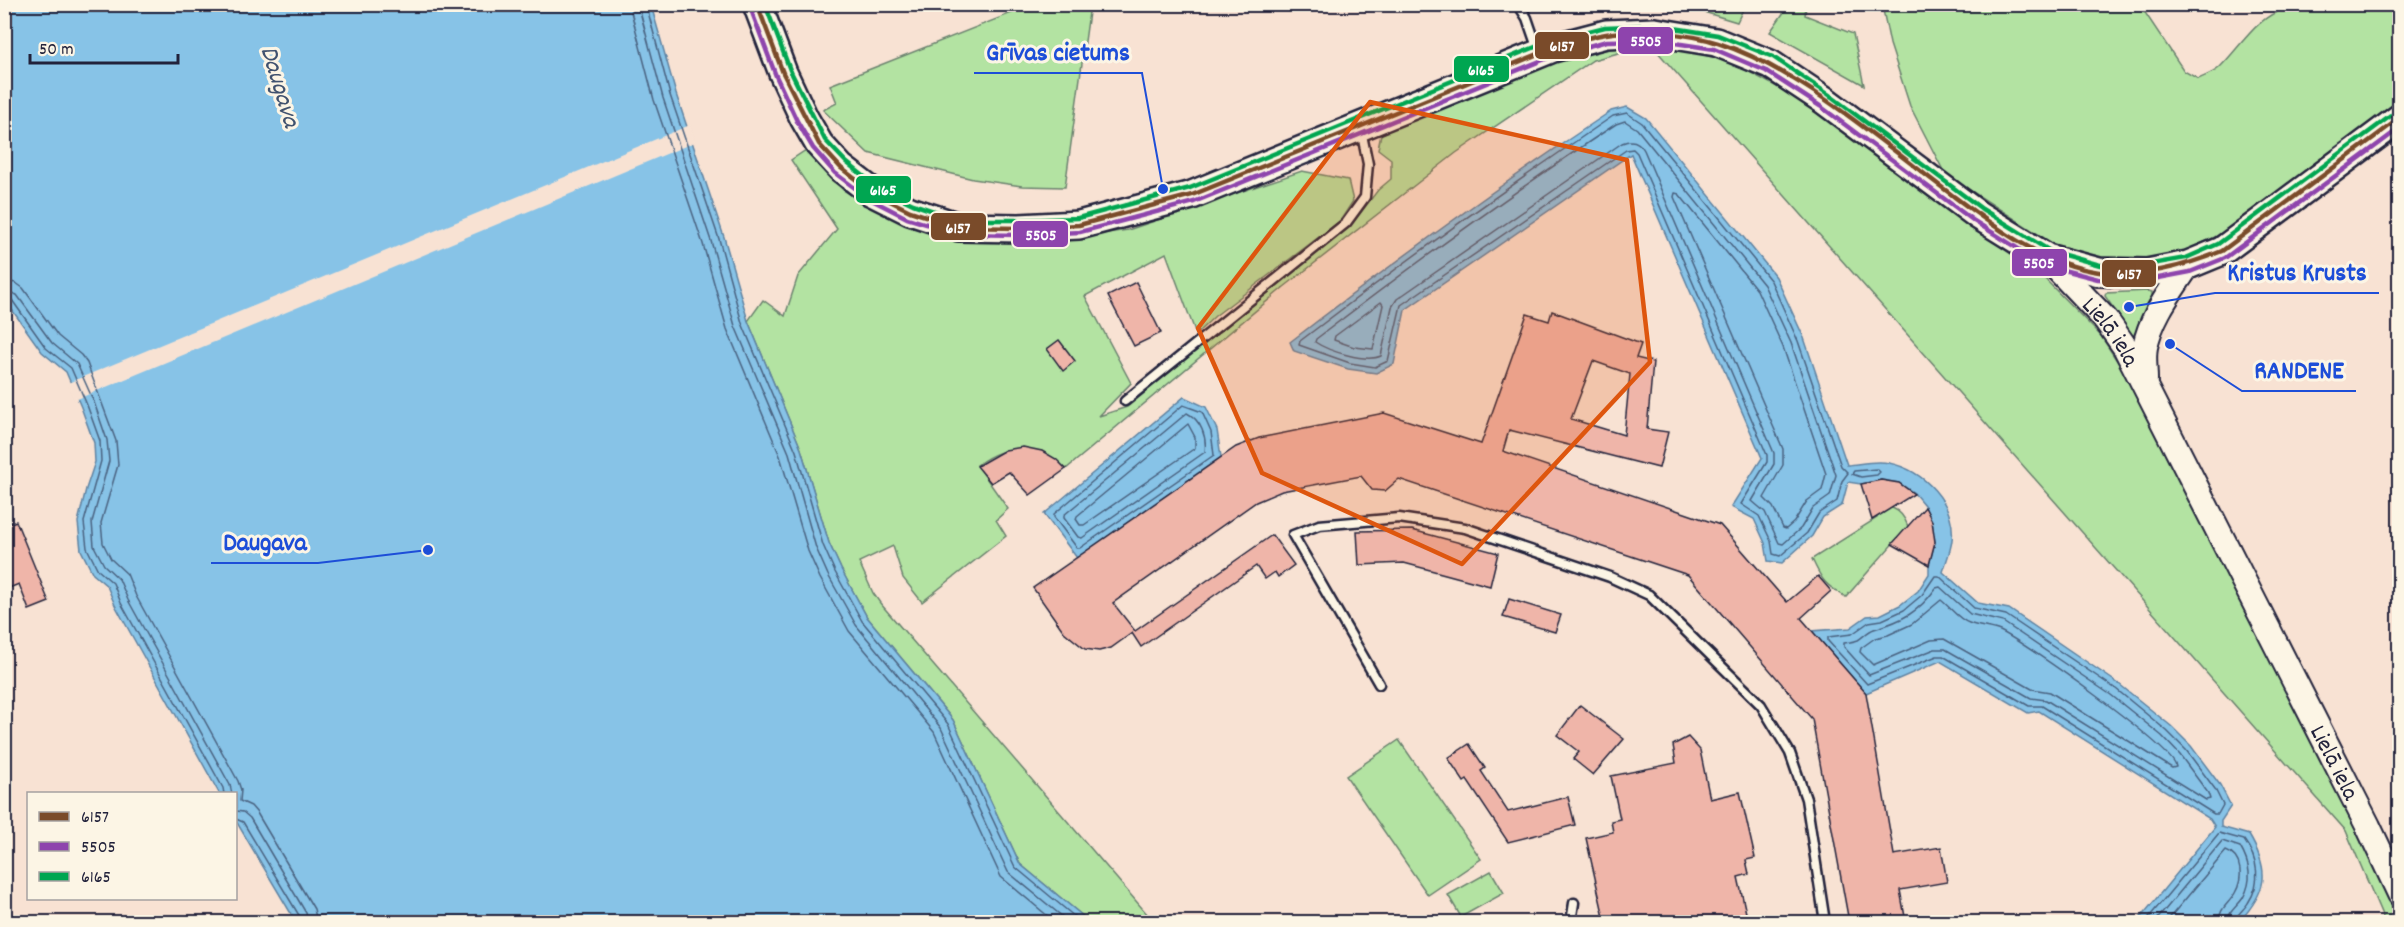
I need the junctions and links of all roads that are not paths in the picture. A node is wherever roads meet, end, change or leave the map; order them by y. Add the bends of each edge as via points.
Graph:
1 (757, 4) edge
2 (1518, 4) edge
3 (1539, 54) junction
4 (2400, 118) edge
5 (1360, 127) junction
6 (2047, 258) junction
7 (2188, 265) junction
8 (2145, 382) junction
9 (1125, 401) dead end
10 (1379, 684) dead end
11 (2400, 894) edge
12 (1574, 903) dead end
13 (1571, 922) edge
14 (1825, 922) edge

1 - 5 main road, Lielā iela via 783,73 804,118 826,152 872,192 910,211 959,227 1079,225 1192,195
2 - 3 lane
3 - 5 main road, Lielā iela
3 - 6 main road, Lielā iela via 1606,34 1655,32 1716,42 1770,64 1978,215
4 - 7 main road via 2222,250
5 - 9 lane via 1368,164 1365,196 1347,223
6 - 7 main road via 2099,272 2147,273
6 - 8 main road, Lielā iela via 2106,320
7 - 8 main road via 2150,328 2144,349
8 - 11 main road, Lielā iela
10 - 14 lane via 1293,535 1319,525 1399,518 1465,528 1610,577 1649,595 1761,705 1790,753 1806,799
12 - 13 lane

